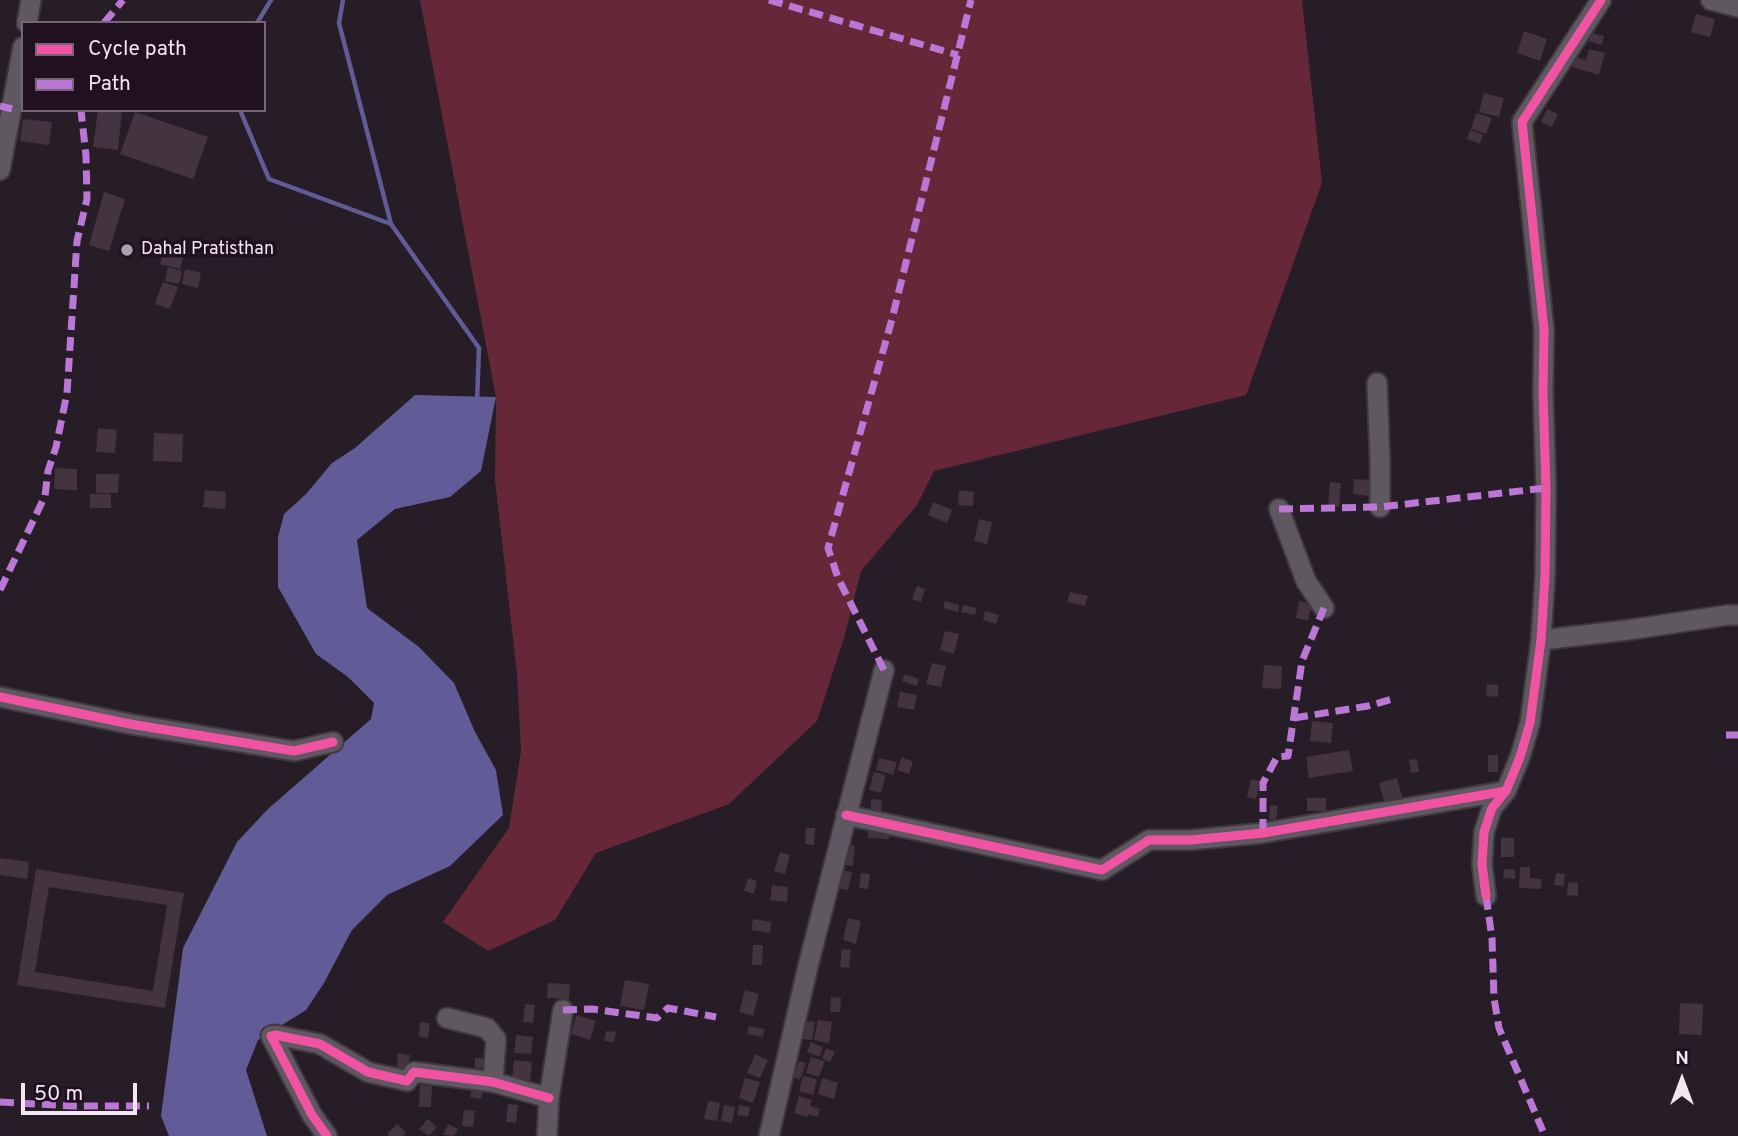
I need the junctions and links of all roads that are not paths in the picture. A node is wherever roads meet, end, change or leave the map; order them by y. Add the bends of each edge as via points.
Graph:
1 (31, 0) edge
2 (1601, 0) edge
3 (1712, 0) edge
4 (1738, 7) edge
5 (27, 21) edge
6 (21, 58) edge
7 (0, 170) edge
8 (1377, 383) dead end
9 (1380, 507) dead end
10 (1279, 509) dead end
11 (1324, 608) dead end
12 (1738, 615) edge
13 (1541, 639) junction
14 (884, 670) dead end
15 (0, 697) edge
16 (333, 742) dead end
17 (1506, 791) junction
18 (846, 815) junction
19 (1486, 896) dead end
20 (563, 1010) dead end
21 (447, 1018) dead end
22 (493, 1082) junction
23 (549, 1098) junction
24 (327, 1136) edge
25 (547, 1136) edge
26 (769, 1136) edge

1 - 5 street
2 - 13 street via 1522,122 1544,330 1546,488
3 - 4 street
6 - 7 street
8 - 9 street
10 - 11 street via 1306,581
12 - 13 street
13 - 17 street via 1530,723
14 - 18 street
15 - 16 street via 295,751
17 - 18 street via 1263,833 1149,840 1102,870
17 - 19 street via 1492,808 1484,832
18 - 26 street
20 - 23 street
21 - 22 street via 487,1027 496,1039
22 - 23 street
22 - 24 street via 414,1072 407,1080 368,1072 320,1044 271,1036
23 - 25 street

